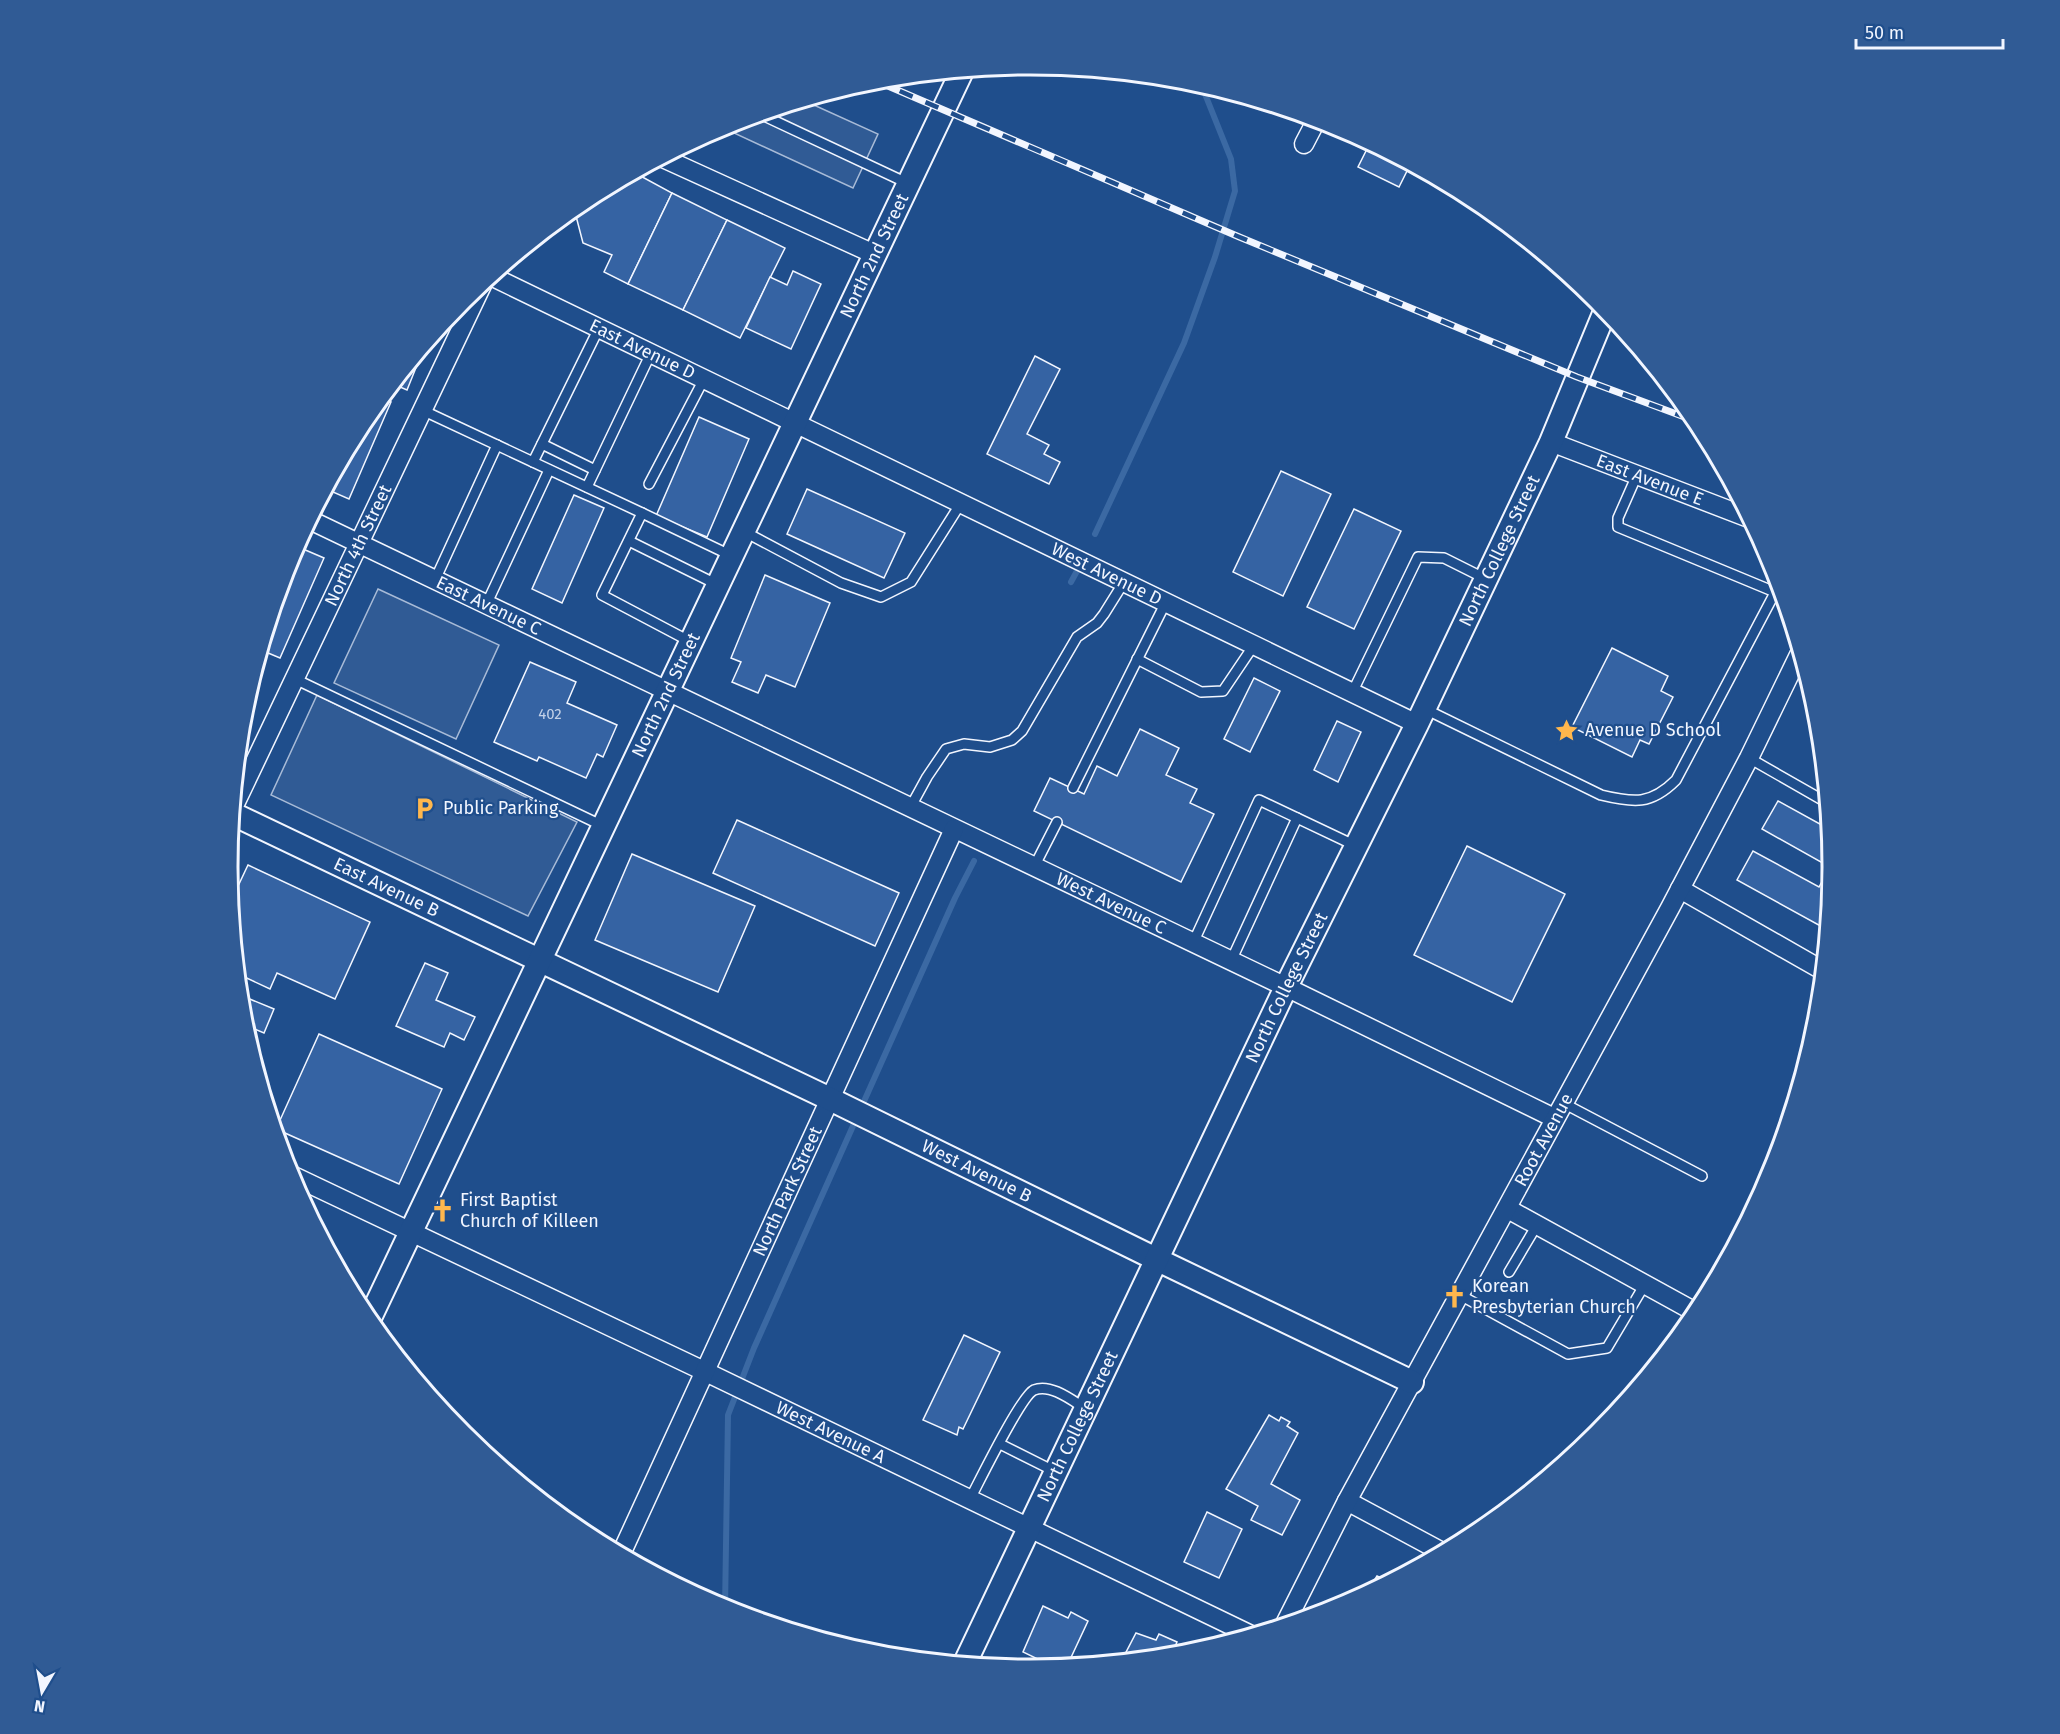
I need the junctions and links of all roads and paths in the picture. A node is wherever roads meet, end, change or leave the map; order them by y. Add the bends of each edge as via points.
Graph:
1 (958, 79) edge
2 (770, 119) edge
3 (1313, 127) edge
4 (1304, 144) dead end
5 (671, 162) edge
6 (909, 183) junction
7 (874, 254) junction
8 (499, 280) edge
9 (473, 305) edge
10 (1601, 319) edge
11 (599, 328) junction
12 (651, 353) junction
13 (704, 379) junction
14 (422, 410) junction
15 (795, 423) junction
16 (1551, 442) junction
17 (542, 444) junction
18 (497, 445) junction
19 (532, 462) junction
20 (549, 470) junction
21 (595, 470) junction
22 (1637, 475) junction
23 (649, 484) dead end
24 (587, 487) junction
25 (961, 503) junction
26 (642, 513) junction
27 (1738, 514) edge
28 (317, 523) edge
29 (743, 531) junction
30 (629, 541) junction
31 (359, 544) junction
32 (732, 556) junction
33 (1486, 579) junction
34 (435, 580) junction
35 (1124, 582) junction
36 (718, 585) junction
37 (1770, 586) edge
38 (1774, 595) edge
39 (1166, 602) junction
40 (486, 604) junction
41 (691, 642) junction
42 (1254, 645) junction
43 (1137, 659) junction
44 (1795, 663) edge
45 (295, 679) junction
46 (667, 692) junction
47 (1352, 693) junction
48 (1421, 717) junction
49 (1749, 758) junction
50 (243, 788) edge
51 (1073, 789) dead end
52 (1818, 798) edge
53 (910, 808) junction
54 (240, 817) edge
55 (1297, 818) junction
56 (1057, 822) dead end
57 (603, 826) junction
58 (954, 829) junction
59 (1356, 846) junction
60 (1034, 867) junction
61 (1680, 889) junction
62 (1193, 943) junction
63 (540, 961) junction
64 (1231, 961) junction
65 (1815, 966) edge
66 (1286, 987) junction
67 (837, 1102) junction
68 (1558, 1111) junction
69 (1702, 1176) dead end
70 (303, 1181) edge
71 (1508, 1209) junction
72 (1537, 1225) junction
73 (411, 1233) junction
74 (1156, 1259) junction
75 (1509, 1272) dead end
76 (1644, 1284) junction
77 (1460, 1295) junction
78 (1688, 1308) edge
79 (374, 1311) edge
80 (712, 1375) junction
81 (1412, 1382) junction
82 (1086, 1409) junction
83 (1000, 1444) junction
84 (1056, 1472) junction
85 (970, 1499) junction
86 (1347, 1501) junction
87 (1030, 1528) junction
88 (624, 1547) edge
89 (1434, 1548) edge
90 (1289, 1615) edge
91 (1241, 1630) edge
92 (967, 1656) edge

1 - 6 street, North 2nd Street
2 - 6 lane
3 - 4 street
5 - 7 street
6 - 7 street, North 2nd Street
7 - 15 street, North 2nd Street
8 - 11 street, East Avenue D
9 - 14 street, North 4th Street
10 - 16 street, North College Street
11 - 12 street, East Avenue D
11 - 17 lane
12 - 13 street, East Avenue D
12 - 21 lane
13 - 15 street, East Avenue D
13 - 23 lane
14 - 18 lane
14 - 31 street, North 4th Street
15 - 25 street, West Avenue D
15 - 29 street, North 2nd Street
16 - 22 street, East Avenue E
16 - 33 street, North College Street
17 - 19 lane
17 - 21 lane
18 - 19 lane
18 - 34 lane
19 - 20 lane
20 - 24 lane
20 - 40 lane
21 - 24 lane
22 - 27 street, East Avenue E
22 - 37 lane via 1618,518 1618,527
24 - 26 lane
25 - 29 lane via 911,582 881,597 841,583
25 - 35 street, West Avenue D
26 - 30 lane
26 - 32 lane
28 - 31 street, East Avenue C
29 - 32 street, North 2nd Street
30 - 36 lane
30 - 41 lane via 602,595
31 - 34 street, East Avenue C
31 - 45 street, North 4th Street
32 - 36 street, North 2nd Street
33 - 47 lane via 1444,558 1418,557
33 - 48 street, North College Street
34 - 40 street, East Avenue C
35 - 39 street, West Avenue D
35 - 53 lane via 1097,623 1077,637 1022,731 1012,740 990,747 964,744 946,748
36 - 41 street, North 2nd Street
38 - 48 lane via 1676,780 1665,792 1649,799 1633,802 1601,795
39 - 42 street, West Avenue D
39 - 43 lane
40 - 46 street, East Avenue C
41 - 46 street, North 2nd Street
42 - 43 lane via 1223,692 1201,692
42 - 47 street, West Avenue D
43 - 51 lane
44 - 49 street, Root Avenue
45 - 50 street, North 4th Street
45 - 57 lane
46 - 53 street, West Avenue C
46 - 57 street, North 2nd Street
47 - 48 street, West Avenue D
48 - 59 street, North College Street
49 - 52 lane
49 - 61 street, Root Avenue
53 - 58 street, West Avenue C
54 - 63 street, East Avenue B
55 - 59 lane
55 - 62 lane via 1259,800
55 - 64 lane
56 - 60 lane
57 - 63 street, North 2nd Street
58 - 60 street, West Avenue C
58 - 67 street, North Park Street
59 - 66 street, North College Street
60 - 62 street, West Avenue C
61 - 65 street
61 - 68 street, Root Avenue
62 - 64 street, West Avenue C
63 - 67 street, West Avenue B
63 - 73 street, North 2nd Street
64 - 66 street, West Avenue C
66 - 68 street, West Avenue C
66 - 74 street, North College Street
67 - 74 street, West Avenue B
67 - 80 street, North Park Street
68 - 69 lane
68 - 71 street, Root Avenue
70 - 73 street, West Avenue A
71 - 72 street
71 - 77 street, Root Avenue
72 - 75 lane
72 - 76 street
73 - 79 street, North 2nd Street
73 - 80 street, West Avenue A
74 - 81 street, West Avenue B
74 - 82 street, North College Street
76 - 77 lane via 1607,1348 1568,1354
76 - 78 street
77 - 81 street, Root Avenue
80 - 85 street, West Avenue A
80 - 88 street, North Park Street
81 - 86 street, Root Avenue
82 - 83 lane via 1060,1394 1034,1390
82 - 84 street, North College Street
83 - 84 lane
83 - 85 lane
84 - 87 street, North College Street
85 - 87 street, West Avenue A
86 - 89 street
86 - 90 street, Root Avenue
87 - 91 street, West Avenue A
87 - 92 street, North College Street

